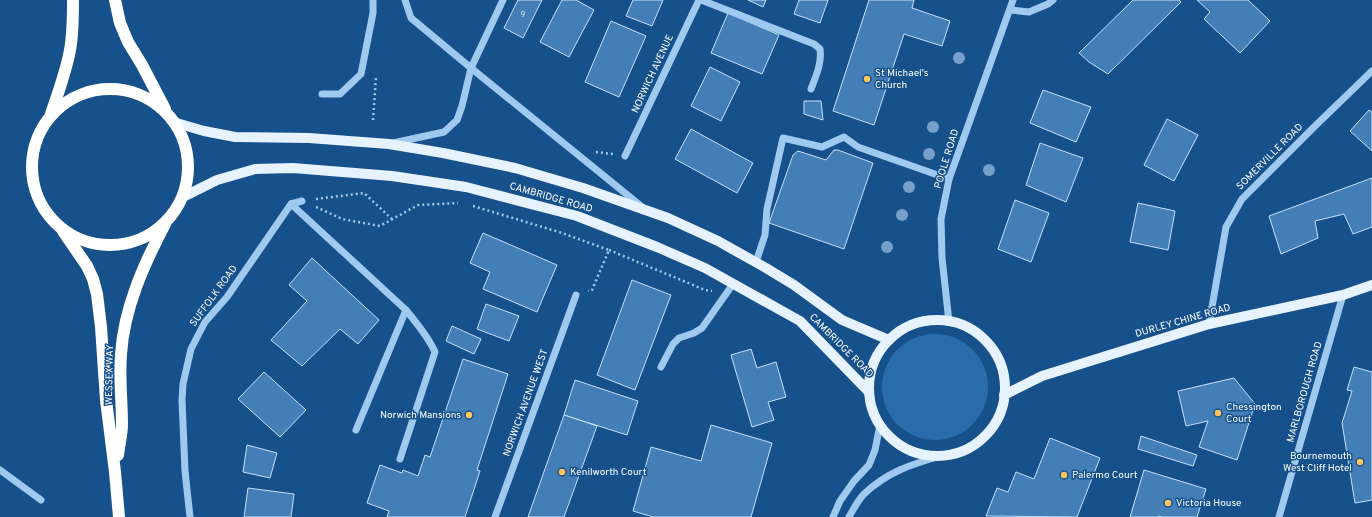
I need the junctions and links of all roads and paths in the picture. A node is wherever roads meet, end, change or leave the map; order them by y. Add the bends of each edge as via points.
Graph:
1 (73, 0) edge
2 (115, 0) edge
3 (374, 0) edge
4 (405, 0) edge
5 (503, 0) edge
6 (700, 0) edge
7 (1013, 0) edge
8 (1053, 0) edge
9 (1010, 10) junction
10 (471, 68) junction
11 (1372, 71) edge
12 (811, 89) dead end
13 (322, 94) dead end
14 (50, 117) junction
15 (170, 118) junction
16 (389, 144) junction
17 (625, 156) joint
18 (589, 164) junction
19 (949, 179) junction
20 (181, 198) junction
21 (302, 201) junction
22 (460, 203) dead end
23 (291, 204) junction
24 (468, 205) dead end
25 (647, 211) junction
26 (170, 216) junction
27 (393, 220) junction
28 (57, 224) junction
29 (609, 250) junction
30 (756, 262) junction
31 (1372, 285) edge
32 (730, 288) junction
33 (576, 295) joint
34 (1343, 295) junction
35 (406, 310) junction
36 (949, 322) junction
37 (1209, 324) junction
38 (889, 340) junction
39 (661, 367) dead end
40 (869, 392) junction
41 (1004, 394) junction
42 (880, 425) junction
43 (356, 430) dead end
44 (941, 456) junction
45 (400, 459) dead end
46 (0, 470) edge
47 (115, 472) junction
48 (41, 500) dead end
49 (119, 517) edge
50 (190, 517) edge
51 (495, 517) edge
52 (833, 517) edge
53 (849, 517) edge
54 (1279, 517) edge

1 - 14 highway via 70,51
2 - 15 highway via 120,23 128,42
3 - 13 street via 361,74 340,94
4 - 10 street, CAMBRIDGE ROAD via 411,18
5 - 10 street
6 - 12 street via 814,44 820,49 821,56
6 - 17 street, NORWICH AVENUE
7 - 9 street, POOLE ROAD
8 - 9 street via 1029,12
9 - 19 street, POOLE ROAD
10 - 16 street via 462,106 453,124 444,132
10 - 18 street, CAMBRIDGE ROAD
11 - 37 street, SOMERVILLE ROAD via 1242,199 1226,227
14 - 15 highway via 80,94 108,89 127,90 140,95 153,102
14 - 28 highway, WESSEX WAY via 36,143 32,172 40,200
15 - 16 main road, CAMBRIDGE ROAD via 204,131 235,136
15 - 20 highway, WESSEX WAY via 181,136 186,151 186,183
16 - 25 main road, CAMBRIDGE ROAD via 515,168 583,188
17 - 18 path via 597,152
18 - 25 street, CAMBRIDGE ROAD
19 - 30 street via 858,147 844,137 822,147 783,138 767,209 765,235
19 - 36 street, POOLE ROAD via 941,219 942,258
20 - 26 highway, WESSEX WAY
20 - 32 main road, CAMBRIDGE ROAD via 217,180 255,169 293,168 392,176 466,187 577,216 698,265
21 - 23 street
21 - 27 path via 342,219 380,226
21 - 27 path via 364,193
22 - 27 path via 418,205
23 - 35 street
23 - 50 street, SUFFOLK ROAD via 227,297 205,322 191,349 182,400
24 - 29 path
25 - 30 main road, CAMBRIDGE ROAD via 718,241
26 - 28 highway via 143,237 121,244 98,244 87,241
26 - 47 highway, WESSEX WAY via 133,293 127,315 121,353 122,426
28 - 47 highway, WESSEX WAY via 87,266 97,294
29 - 32 path via 705,290
29 - 33 path via 592,290
30 - 38 main road, CAMBRIDGE ROAD via 794,285 842,320
31 - 34 main road, DURLEY CHINE ROAD
32 - 39 street via 702,328 676,340
32 - 40 main road, CAMBRIDGE ROAD via 800,321
33 - 51 street, NORWICH AVENUE WEST
34 - 37 main road, DURLEY CHINE ROAD
34 - 54 street, MARLBOROUGH ROAD
35 - 43 street
35 - 45 street via 430,340 435,352
36 - 38 main road via 917,323
36 - 41 main road via 974,332 992,349 1002,371
37 - 41 main road, DURLEY CHINE ROAD via 1042,376
38 - 40 main road via 875,361 870,376
40 - 42 main road via 872,409
41 - 44 main road via 998,418 984,437 964,450
42 - 44 main road via 890,437 908,449 923,455
42 - 52 street via 869,464 840,501
44 - 53 street via 910,465 890,475 863,495
46 - 48 street
47 - 49 highway, WESSEX WAY

